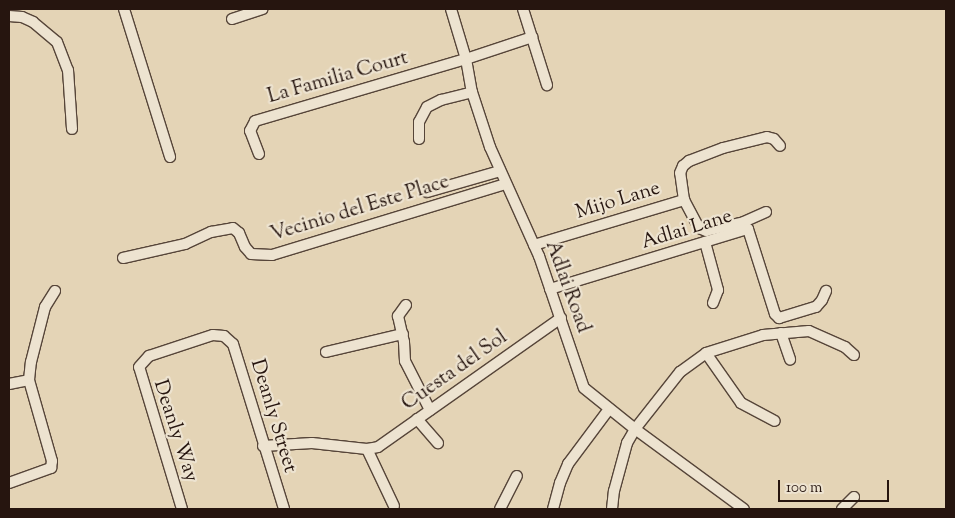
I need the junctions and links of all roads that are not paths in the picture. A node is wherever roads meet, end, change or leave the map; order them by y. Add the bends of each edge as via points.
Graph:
1 (124, 9) edge
2 (262, 9) edge
3 (451, 9) edge
4 (524, 9) edge
5 (9, 16) edge
6 (232, 19) dead end
7 (532, 37) junction
8 (466, 59) junction
9 (547, 86) dead end
10 (472, 92) junction
11 (72, 129) dead end
12 (419, 139) dead end
13 (780, 146) dead end
14 (259, 154) dead end
15 (170, 157) dead end
16 (500, 171) junction
17 (505, 184) junction
18 (427, 192) dead end
19 (684, 200) junction
20 (766, 212) dead end
21 (705, 242) junction
22 (534, 245) junction
23 (123, 258) dead end
24 (550, 289) junction
25 (55, 291) dead end
26 (826, 291) dead end
27 (713, 302) dead end
28 (406, 305) dead end
29 (561, 318) junction
30 (781, 333) junction
31 (402, 334) junction
32 (224, 336) joint
33 (326, 352) dead end
34 (706, 353) junction
35 (854, 355) dead end
36 (790, 359) dead end
37 (29, 380) junction
38 (9, 384) edge
39 (609, 409) junction
40 (430, 410) junction
41 (417, 419) junction
42 (775, 421) dead end
43 (635, 429) junction
44 (438, 444) dead end
45 (263, 446) junction
46 (367, 449) junction
47 (518, 476) dead end
48 (9, 482) edge
49 (854, 497) dead end
50 (394, 506) dead end
51 (182, 509) edge
52 (284, 509) edge
53 (500, 509) edge
54 (552, 509) edge
55 (612, 509) edge
56 (744, 509) edge
57 (842, 509) edge

1 - 15 street
2 - 6 street
3 - 8 street, Adlai Road
4 - 7 street
5 - 11 street via 33,22 57,42 68,70
7 - 8 street
7 - 9 street
8 - 10 street, Adlai Road
8 - 14 street, La Familia Court via 256,121 250,130
10 - 12 street via 427,107 419,122
10 - 16 street, Adlai Road
13 - 19 street via 774,139 763,137 689,161 680,174
16 - 17 street, Adlai Road
16 - 18 street
17 - 22 street, Adlai Road
17 - 23 street, Vecinio del Este Place via 272,255 251,254 233,228 211,232 185,244
19 - 20 street via 699,228 706,231 744,222
19 - 22 street, Mijo Lane
21 - 24 street, Adlai Lane
21 - 26 street, Adlai Lane via 748,229 779,318 816,307
21 - 27 street via 718,290
22 - 24 street, Adlai Road
24 - 29 street, Adlai Road
25 - 37 street via 45,307
28 - 31 street via 398,316
29 - 39 street, Adlai Road via 584,388
29 - 40 street, Cuesta del Sol
30 - 34 street via 763,335
30 - 35 street via 809,331 845,347
30 - 36 street
31 - 33 street
31 - 40 street via 405,361
32 - 45 street, Deanly Street via 232,344
32 - 51 street, Deanly Way via 213,335 149,356 139,367
34 - 42 street via 742,403
34 - 43 street via 680,372
37 - 38 street
37 - 48 street via 52,461 51,468
39 - 43 street, Adlai Road
39 - 54 street via 568,464
40 - 41 street, Cuesta del Sol
41 - 44 street
41 - 46 street, Cuesta del Sol via 378,447
43 - 55 street via 627,443
43 - 56 street, Adlai Road
45 - 46 street via 312,443
45 - 52 street, Deanly Street
46 - 50 street
47 - 53 street
49 - 57 street

